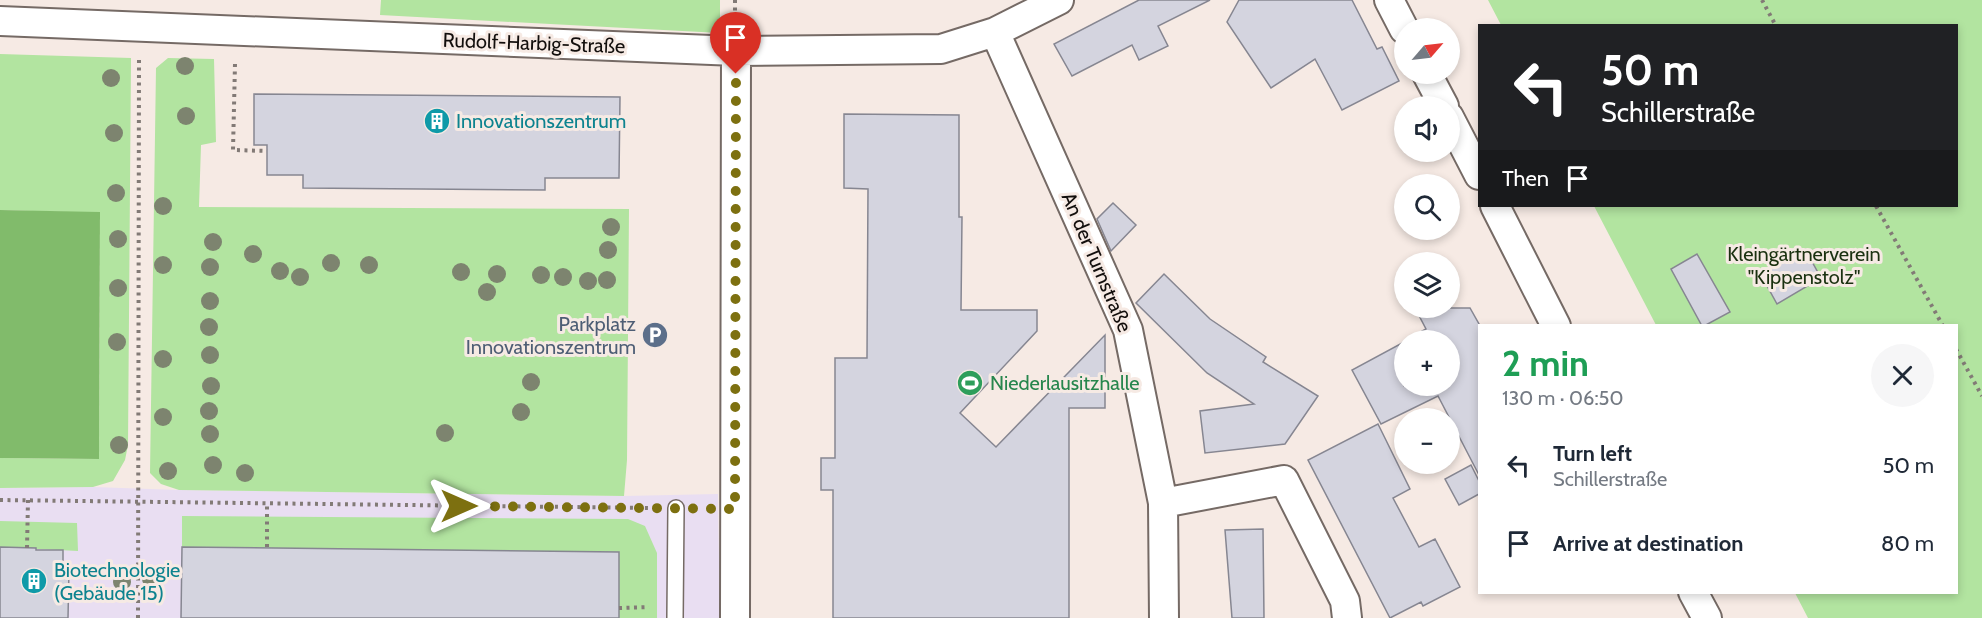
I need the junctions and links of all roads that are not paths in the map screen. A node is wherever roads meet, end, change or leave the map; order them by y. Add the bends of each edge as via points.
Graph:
1 (1059, 0) edge
2 (1389, 0) edge
3 (1398, 18) edge
4 (0, 21) edge
5 (995, 32) junction
6 (736, 51) junction
7 (1460, 138) edge
8 (1478, 173) edge
9 (1495, 207) edge
10 (1555, 324) edge
11 (1163, 503) junction
12 (676, 508) road end
13 (1694, 594) edge
14 (675, 618) edge
15 (735, 618) edge
16 (1164, 618) edge
17 (1347, 618) edge
18 (1707, 618) edge

1 - 5 street, Rudolf-Harbig-Straße
2 - 3 street
4 - 6 street, Rudolf-Harbig-Straße
5 - 6 street, Rudolf-Harbig-Straße via 941,49
5 - 11 street, An der Turnstraße via 1128,330
6 - 15 street
7 - 8 street
9 - 10 street
11 - 16 street, An der Turnstraße
11 - 17 street via 1284,480 1345,601
12 - 14 lane
13 - 18 street

